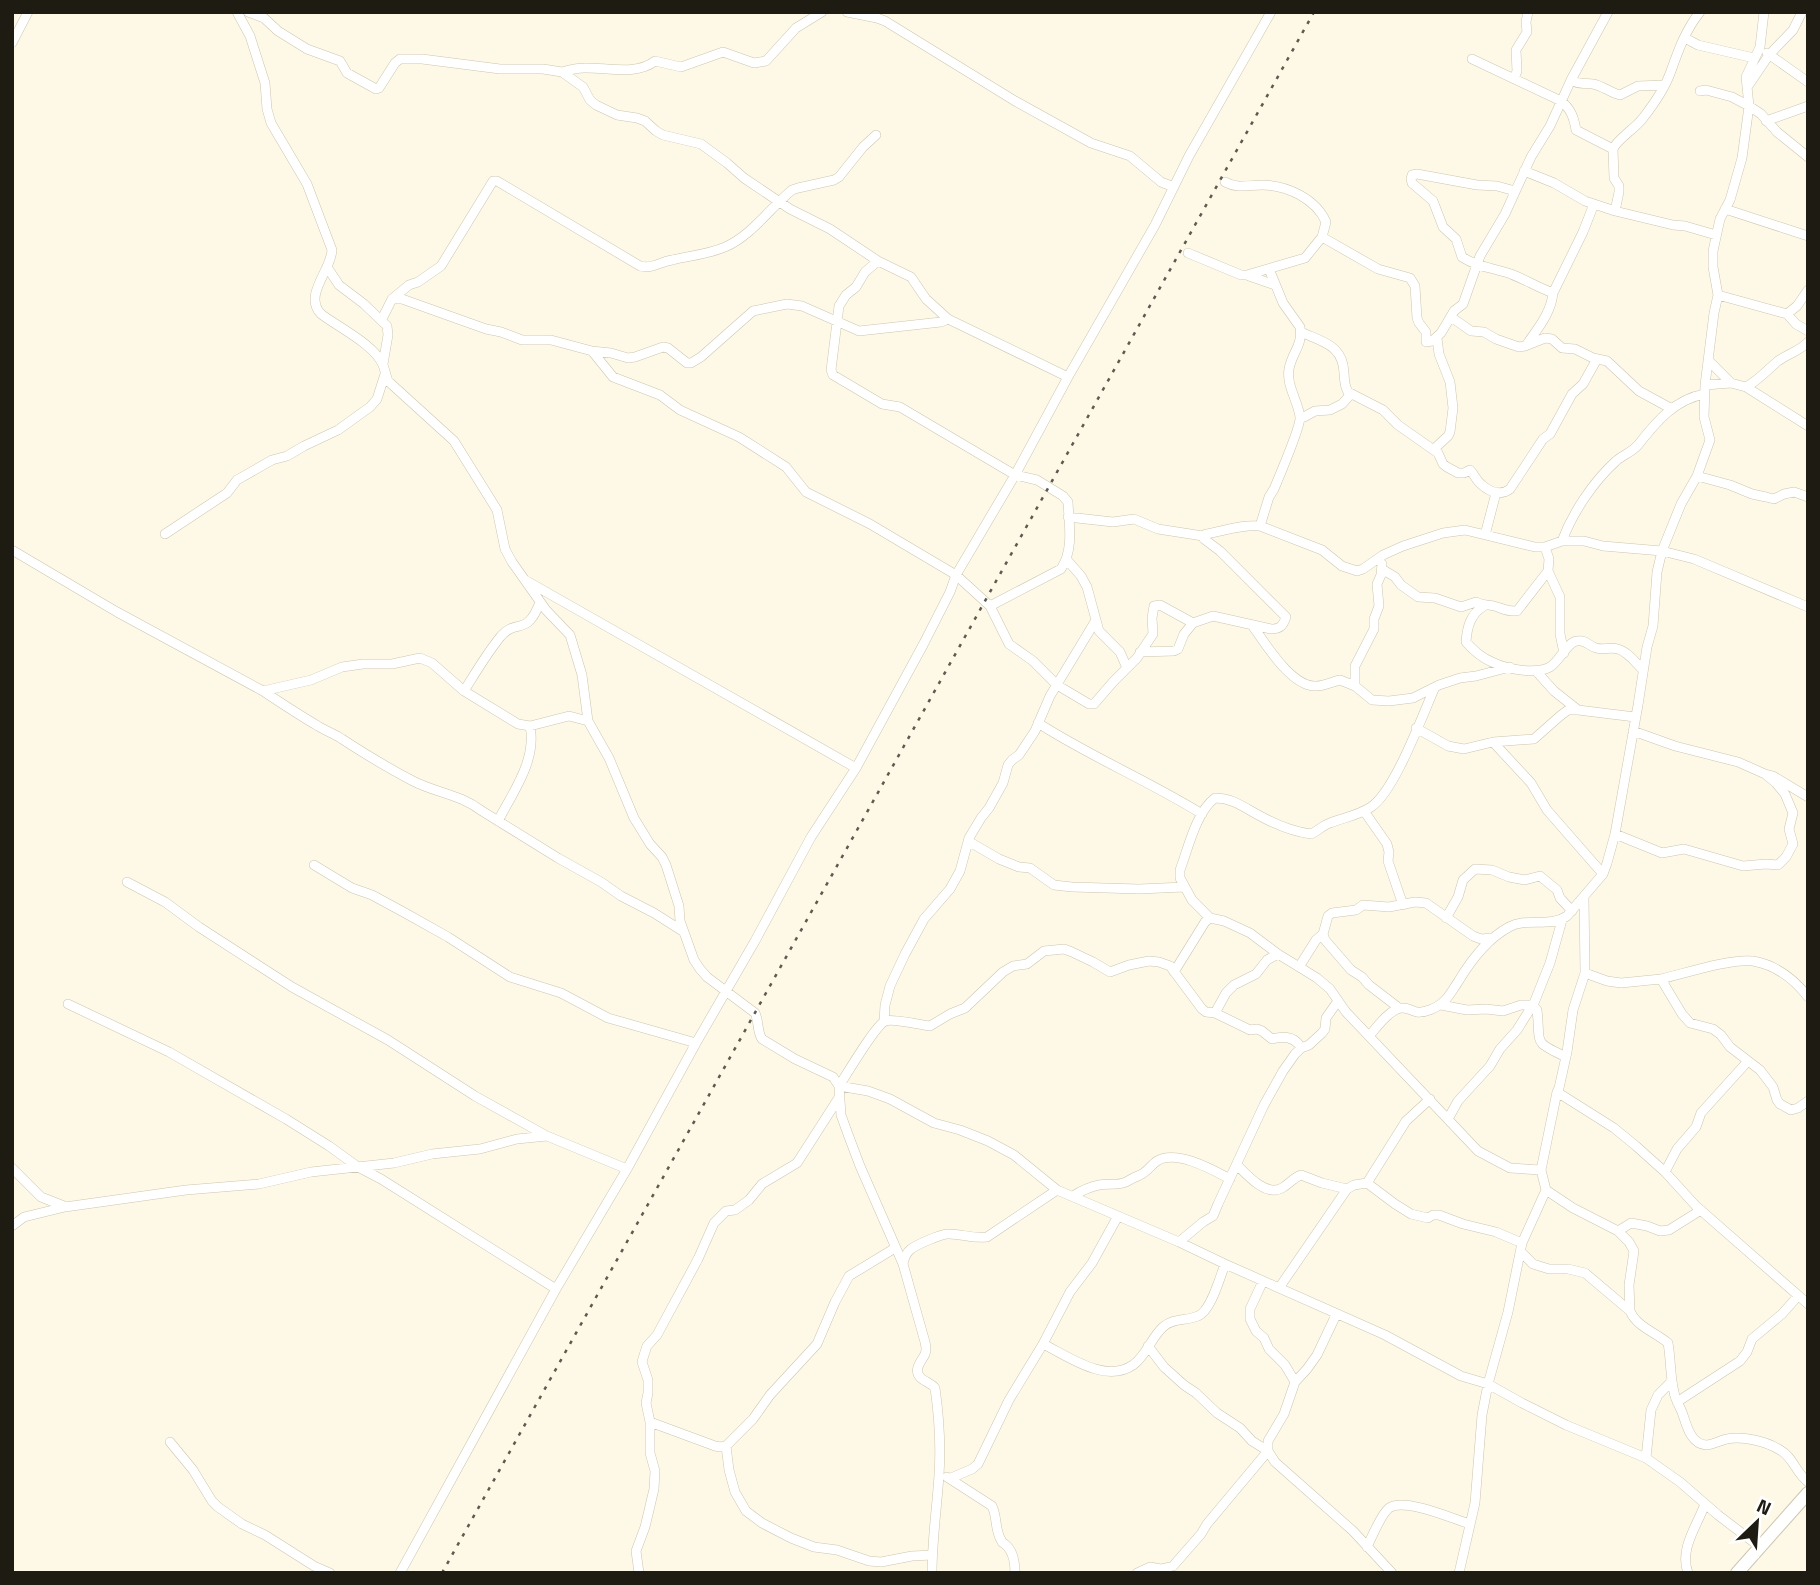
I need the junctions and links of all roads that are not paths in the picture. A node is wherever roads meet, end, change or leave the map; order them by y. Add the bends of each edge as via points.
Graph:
1 (27, 12) edge
2 (237, 12) edge
3 (248, 12) edge
4 (822, 12) edge
5 (848, 12) edge
6 (1271, 12) edge
7 (1528, 12) edge
8 (1608, 12) edge
9 (1700, 12) edge
10 (1764, 12) edge
11 (1802, 12) edge
12 (1685, 38) junction
13 (12, 43) edge
14 (1760, 47) junction
15 (1769, 55) junction
16 (1754, 58) junction
17 (1472, 59) dead end
18 (562, 72) junction
19 (1514, 79) junction
20 (1571, 80) junction
21 (1808, 82) edge
22 (1664, 85) junction
23 (1746, 88) junction
24 (1700, 91) dead end
25 (1561, 100) junction
26 (1749, 106) junction
27 (1808, 106) edge
28 (1766, 121) junction
29 (876, 135) dead end
30 (1613, 149) junction
31 (1808, 157) edge
32 (1524, 172) junction
33 (1224, 182) dead end
34 (1174, 187) junction
35 (1515, 191) junction
36 (779, 201) junction
37 (1594, 204) junction
38 (1725, 209) junction
39 (1615, 211) junction
40 (1716, 235) junction
41 (1808, 236) edge
42 (1322, 237) junction
43 (1188, 253) dead end
44 (878, 261) junction
45 (1476, 265) junction
46 (327, 267) junction
47 (1269, 269) junction
48 (1247, 275) junction
49 (1275, 285) junction
50 (1808, 290) edge
51 (1553, 293) junction
52 (1718, 295) junction
53 (392, 299) junction
54 (1787, 314) junction
55 (1451, 317) junction
56 (382, 319) junction
57 (948, 319) junction
58 (837, 322) junction
59 (1808, 331) edge
60 (1301, 332) junction
61 (1437, 338) junction
62 (1808, 342) edge
63 (1525, 346) junction
64 (592, 351) junction
65 (1597, 359) junction
66 (1709, 360) junction
67 (384, 369) junction
68 (1068, 377) junction
69 (1731, 383) junction
70 (1746, 387) junction
71 (1705, 390) junction
72 (1351, 394) junction
73 (1672, 409) junction
74 (1300, 417) junction
75 (1808, 426) edge
76 (1434, 449) junction
77 (1015, 475) junction
78 (1697, 476) junction
79 (1496, 493) junction
80 (1808, 497) edge
81 (1068, 517) junction
82 (1260, 526) junction
83 (165, 534) dead end
84 (1485, 535) junction
85 (1203, 536) junction
86 (1562, 541) junction
87 (1545, 547) junction
88 (12, 550) edge
89 (1662, 551) junction
90 (1383, 555) junction
91 (1067, 560) junction
92 (1382, 569) junction
93 (1548, 571) junction
94 (956, 575) junction
95 (523, 579) junction
96 (540, 603) junction
97 (990, 606) junction
98 (1484, 606) junction
99 (1808, 607) edge
100 (1096, 620) junction
101 (1194, 623) junction
102 (1252, 625) junction
103 (1140, 652) junction
104 (1564, 653) junction
105 (1510, 667) junction
106 (1127, 668) junction
107 (1643, 670) junction
108 (1536, 671) junction
109 (1057, 685) junction
110 (1355, 686) junction
111 (1435, 687) junction
112 (263, 691) junction
113 (464, 691) junction
114 (1578, 709) junction
115 (1635, 717) junction
116 (588, 721) junction
117 (541, 722) junction
118 (1038, 723) junction
119 (530, 726) junction
120 (1416, 728) junction
121 (1633, 731) junction
122 (532, 737) junction
123 (1493, 742) junction
124 (856, 768) junction
125 (1765, 774) junction
126 (1808, 790) edge
127 (1797, 791) junction
128 (1808, 797) edge
129 (1364, 811) junction
130 (1202, 814) junction
131 (498, 821) junction
132 (1615, 834) junction
133 (968, 841) junction
134 (314, 865) dead end
135 (1603, 874) junction
136 (127, 882) dead end
137 (1184, 887) junction
138 (1584, 896) junction
139 (1404, 905) junction
140 (1572, 911) junction
141 (1210, 918) junction
142 (1446, 918) junction
143 (1562, 920) junction
144 (684, 932) junction
145 (1324, 934) junction
146 (1492, 938) junction
147 (1278, 954) junction
148 (1299, 967) junction
149 (1174, 972) junction
150 (1585, 973) junction
151 (1661, 979) junction
152 (727, 991) junction
153 (1808, 997) edge
154 (1338, 1001) junction
155 (68, 1004) dead end
156 (1440, 1005) junction
157 (1532, 1005) junction
158 (1399, 1008) junction
159 (1332, 1010) junction
160 (1346, 1012) junction
161 (1216, 1013) junction
162 (884, 1021) junction
163 (1369, 1036) junction
164 (696, 1043) junction
165 (1301, 1048) junction
166 (1566, 1057) junction
167 (1748, 1061) junction
168 (839, 1086) junction
169 (1557, 1092) junction
170 (840, 1097) junction
171 (1430, 1099) junction
172 (1808, 1101) edge
173 (1448, 1119) junction
174 (547, 1136) junction
175 (1237, 1165) junction
176 (358, 1167) junction
177 (12, 1168) edge
178 (627, 1169) junction
179 (1541, 1170) junction
180 (1665, 1172) junction
181 (1230, 1179) junction
182 (1367, 1183) junction
183 (1056, 1189) junction
184 (1347, 1189) junction
185 (1546, 1190) junction
186 (1073, 1196) junction
187 (65, 1207) junction
188 (1701, 1210) junction
189 (1118, 1216) junction
190 (12, 1226) edge
191 (1618, 1231) junction
192 (1179, 1242) junction
193 (1521, 1247) junction
194 (895, 1248) junction
195 (903, 1264) junction
196 (1225, 1264) junction
197 (1263, 1281) junction
198 (1279, 1288) junction
199 (556, 1289) junction
200 (1798, 1296) junction
201 (1808, 1304) edge
202 (1630, 1311) junction
203 (1336, 1315) junction
204 (1043, 1344) junction
205 (1148, 1346) junction
206 (1672, 1381) junction
207 (1296, 1382) junction
208 (1488, 1384) junction
209 (1677, 1402) junction
210 (650, 1422) junction
211 (170, 1442) dead end
212 (726, 1446) junction
213 (1268, 1451) junction
214 (1646, 1458) junction
215 (939, 1473) junction
216 (951, 1478) junction
217 (1808, 1482) edge
218 (1808, 1493) edge
219 (1705, 1504) junction
220 (1470, 1524) junction
221 (1367, 1547) junction
222 (1760, 1547) junction
223 (932, 1555) junction
224 (330, 1573) edge
225 (400, 1573) edge
226 (639, 1573) edge
227 (932, 1573) edge
228 (1015, 1573) edge
229 (1137, 1573) edge
230 (1392, 1573) edge
231 (1459, 1573) edge
232 (1688, 1573) edge
233 (1737, 1573) edge

1 - 13 street
2 - 46 street via 265,83 271,123 307,184 332,250
3 - 18 street via 307,49 340,61 347,73 376,89 400,60
4 - 18 street via 796,28 761,63 723,52 681,67 654,61 627,69
5 - 34 street via 885,21 1091,143 1130,156
6 - 34 street
7 - 19 street via 1527,32 1516,50
8 - 20 street
9 - 12 street
10 - 14 street
11 - 15 street via 1793,30
12 - 16 street via 1699,46
12 - 22 street
14 - 15 street
14 - 16 street
15 - 21 street
15 - 23 street
16 - 23 street
17 - 19 street
18 - 36 street via 596,105 645,121 663,135 701,144
19 - 25 street
20 - 22 street via 1620,95 1638,86
20 - 25 street
22 - 30 street via 1642,119
23 - 26 street
24 - 26 street via 1732,97
25 - 30 street via 1568,106 1576,130
25 - 32 street
26 - 28 street
26 - 38 street via 1742,158
27 - 28 street
28 - 31 street
29 - 36 street via 839,177 792,190
30 - 39 street via 1614,178 1619,186
32 - 35 street
32 - 37 street
33 - 42 street via 1241,188 1277,187 1304,198 1326,222
34 - 68 street
35 - 45 street
35 - 45 street via 1412,176 1412,183 1433,201 1462,257
36 - 44 street
36 - 53 street via 734,243 647,267 493,181 441,266
37 - 39 street
37 - 51 street
38 - 40 street
38 - 41 street
39 - 40 street
40 - 52 street via 1713,267
42 - 47 street via 1302,260
42 - 61 street via 1378,269 1410,278 1426,342
43 - 48 street
44 - 57 street via 911,276 926,299
44 - 58 street via 846,295
45 - 51 street
45 - 55 street via 1463,304
46 - 56 street via 338,285
46 - 67 street via 315,293 316,309 364,343
47 - 48 street
47 - 49 street
48 - 49 street
49 - 60 street
50 - 54 street
51 - 63 street via 1545,318
52 - 54 street
52 - 66 street
53 - 56 street
53 - 64 street via 408,300 522,340 551,340
54 - 59 street
55 - 61 street
55 - 63 street via 1471,331
56 - 67 street via 388,335
57 - 58 street via 859,331
57 - 68 street
58 - 64 street via 787,304 753,311 691,363 663,347 628,358
58 - 77 street via 833,375 882,404 900,407
60 - 72 street via 1339,352 1345,388
60 - 74 street via 1288,371
61 - 76 street via 1453,408 1450,432
62 - 70 street
63 - 65 street via 1552,339 1562,348
64 - 94 street via 613,377 660,395 680,410 739,437 786,467 806,492
65 - 73 street via 1607,361 1639,391
65 - 79 street via 1510,489
66 - 69 street
66 - 71 street
67 - 83 street via 377,399 370,407 338,430 237,480 227,493
67 - 95 street via 388,381 454,442 497,510 505,549
68 - 77 street
69 - 70 street
69 - 71 street
70 - 75 street
71 - 73 street
71 - 78 street via 1704,417 1710,440
72 - 74 street via 1330,410
72 - 76 street via 1383,410
73 - 86 street via 1596,484 1576,510
74 - 82 street
76 - 79 street via 1447,467 1458,473 1474,472 1482,485
77 - 81 street via 1037,480 1066,498
77 - 94 street
78 - 80 street via 1766,498 1794,492
78 - 89 street
79 - 84 street
81 - 85 street via 1113,522 1135,519 1158,529
81 - 91 street
82 - 85 street
82 - 90 street via 1322,550 1350,570 1363,569
84 - 87 street
84 - 90 street via 1465,530 1443,533
85 - 102 street via 1286,617 1278,629
86 - 87 street
86 - 89 street
87 - 93 street
88 - 112 street
89 - 99 street via 1694,559
89 - 107 street
90 - 92 street
91 - 97 street via 1061,569
91 - 100 street via 1084,581
92 - 98 street via 1418,597 1461,607
92 - 110 street via 1374,629 1355,666
93 - 98 street via 1517,611
93 - 104 street via 1559,593
94 - 97 street
94 - 124 street
95 - 96 street
95 - 124 street
96 - 113 street via 530,622 502,636
96 - 116 street via 570,635 582,675
97 - 109 street via 1009,644
98 - 105 street via 1472,616 1466,642 1492,662
100 - 106 street
100 - 109 street
101 - 102 street via 1213,616
101 - 103 street via 1178,649
101 - 103 street via 1154,606 1153,634
102 - 110 street via 1300,681 1323,686 1340,680
103 - 106 street
104 - 107 street via 1571,643 1584,641 1597,649 1618,649
104 - 108 street via 1549,668
105 - 108 street
105 - 111 street
106 - 109 street via 1094,704
107 - 115 street
108 - 114 street
109 - 118 street
110 - 111 street via 1380,702 1413,698
111 - 120 street
112 - 113 street via 342,667 420,658
112 - 131 street via 426,788 470,802
113 - 119 street via 510,720
114 - 115 street
114 - 123 street via 1568,710 1534,739
115 - 121 street
116 - 117 street via 569,716
116 - 144 street via 634,818 666,865
117 - 119 street
117 - 122 street
118 - 130 street
118 - 133 street via 1021,753 1008,765 1003,783
119 - 122 street
120 - 123 street via 1457,749
120 - 129 street via 1383,796
121 - 125 street
121 - 132 street
122 - 131 street via 524,771
123 - 135 street
124 - 152 street via 811,837
125 - 127 street
125 - 132 street via 1785,794 1793,813 1793,844 1778,865 1744,866 1684,849 1662,853
126 - 127 street
127 - 128 street
129 - 130 street via 1311,834 1262,817 1233,800 1215,798
129 - 139 street via 1387,844 1388,861
130 - 137 street via 1180,870
131 - 144 street
132 - 135 street
133 - 137 street via 1054,885
133 - 162 street via 960,871 924,919 902,960 890,986
134 - 164 street via 448,937 510,977 561,993 608,1018
135 - 138 street
136 - 174 street via 165,902 292,987
137 - 141 street
138 - 140 street
138 - 150 street
139 - 142 street via 1426,902
139 - 145 street via 1363,905 1332,913
140 - 142 street via 1540,876 1525,880 1475,869 1463,880
140 - 143 street
141 - 147 street via 1250,933
141 - 149 street
142 - 146 street via 1477,938
143 - 146 street via 1511,926
143 - 157 street
144 - 152 street via 700,970
145 - 148 street
145 - 158 street via 1351,970
146 - 156 street
147 - 148 street
147 - 161 street via 1256,974 1234,985
148 - 154 street via 1330,989
149 - 161 street via 1202,1009
149 - 162 street via 1170,966 1149,961 1110,972 1072,951 1044,951 1027,964 1003,972 965,1008 930,1026
150 - 151 street via 1621,984
150 - 166 street via 1573,1010
151 - 153 street via 1752,961 1777,969
151 - 167 street via 1690,1023 1713,1029
152 - 164 street
152 - 168 street via 755,1013 762,1039 833,1077
154 - 159 street
154 - 160 street
155 - 176 street via 169,1052 286,1119
156 - 157 street via 1503,1011
156 - 158 street via 1418,1012
157 - 166 street via 1537,1010 1540,1042
157 - 173 street
158 - 163 street
159 - 160 street
159 - 165 street via 1322,1033
160 - 163 street
161 - 165 street via 1262,1031 1272,1040 1290,1038
162 - 168 street
163 - 171 street
164 - 178 street
165 - 175 street via 1272,1090
166 - 169 street
167 - 172 street via 1773,1087 1776,1100 1785,1108 1798,1108
167 - 180 street via 1701,1113
168 - 170 street
168 - 183 street via 890,1099 934,1123 988,1141 1014,1155
169 - 179 street
169 - 180 street via 1614,1128
170 - 194 street via 852,1147
170 - 210 street via 797,1163 714,1223 644,1354
171 - 173 street
171 - 182 street via 1406,1121
173 - 179 street via 1478,1151 1510,1167
174 - 176 street
174 - 178 street
175 - 181 street
175 - 184 street via 1272,1191 1301,1175
176 - 187 street
176 - 199 street
177 - 187 street via 41,1197
178 - 199 street
179 - 185 street
180 - 188 street
181 - 186 street via 1202,1164 1163,1159 1125,1182 1101,1184
181 - 192 street via 1213,1216
182 - 184 street
182 - 193 street via 1411,1214 1439,1215 1496,1232
183 - 186 street
183 - 195 street via 987,1237 943,1235 910,1250
184 - 198 street
185 - 191 street
185 - 193 street
186 - 189 street
187 - 190 street via 24,1217
188 - 191 street via 1670,1230 1631,1223
188 - 200 street
189 - 192 street
189 - 204 street
191 - 202 street via 1634,1251
192 - 196 street
193 - 202 street via 1533,1264 1585,1273
193 - 208 street
194 - 195 street
194 - 212 street via 849,1276 817,1344
195 - 215 street via 925,1342 918,1372 935,1388 940,1417
196 - 197 street
196 - 205 street via 1205,1310 1171,1322
197 - 198 street
197 - 207 street via 1250,1319
198 - 203 street
199 - 225 street
200 - 201 street
200 - 209 street via 1752,1339 1740,1361
202 - 206 street via 1640,1325 1668,1343
203 - 207 street via 1317,1355
203 - 208 street via 1385,1335 1461,1376
204 - 205 street via 1105,1372 1134,1365
204 - 216 street via 978,1464
205 - 213 street via 1184,1385
206 - 209 street
206 - 214 street via 1651,1410
207 - 213 street via 1268,1441
208 - 214 street via 1566,1425
208 - 220 street
209 - 217 street via 1697,1441 1706,1445 1738,1438 1765,1443 1782,1450
210 - 212 street
210 - 226 street via 654,1489 636,1551
211 - 224 street via 218,1507
212 - 223 street via 735,1492 746,1511 762,1523 814,1547 869,1560
213 - 221 street
213 - 229 street via 1173,1566
214 - 219 street
215 - 216 street
215 - 223 street
216 - 228 street via 992,1506 998,1536 1009,1548
218 - 222 main road
219 - 222 street
219 - 232 street via 1685,1553
220 - 221 street via 1412,1505 1393,1506 1385,1512
220 - 231 street
221 - 230 street
222 - 233 main road
223 - 227 street

